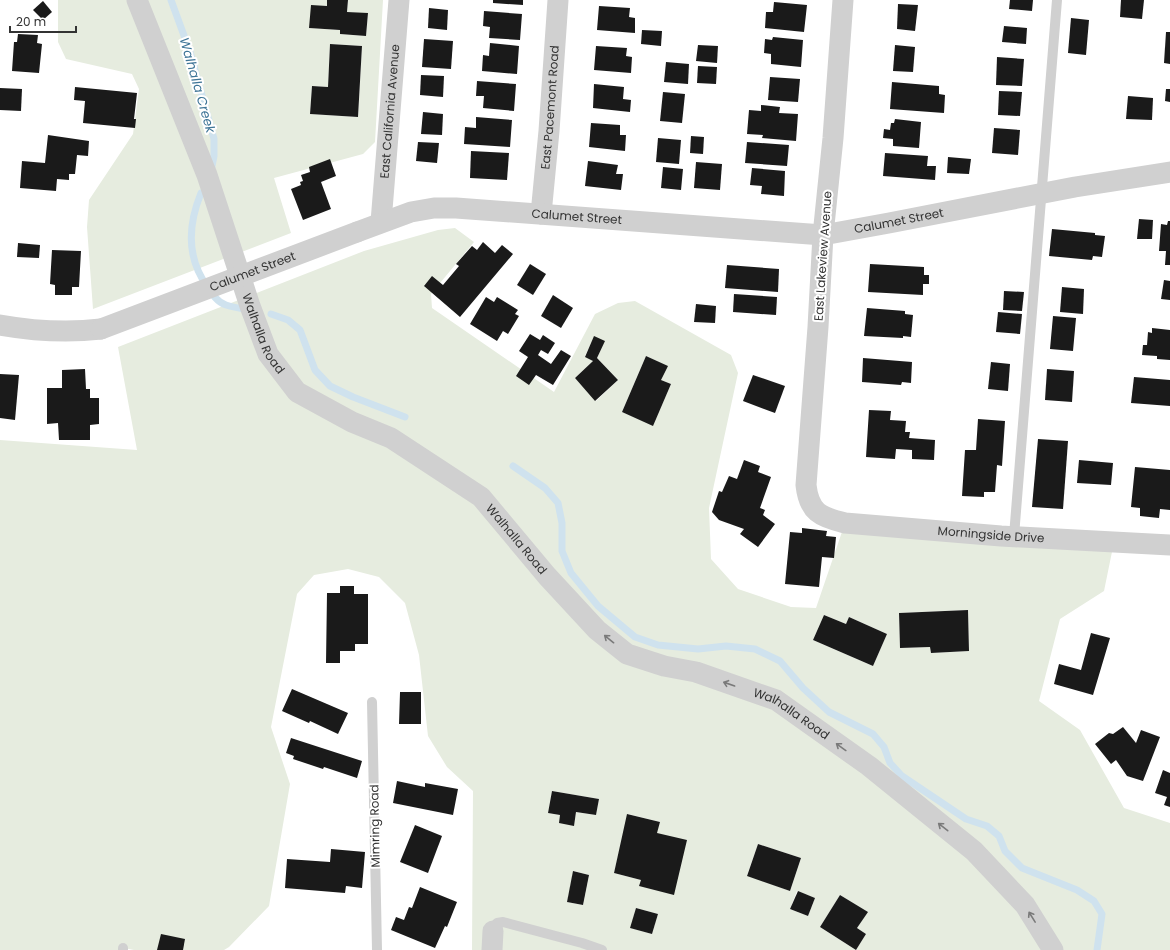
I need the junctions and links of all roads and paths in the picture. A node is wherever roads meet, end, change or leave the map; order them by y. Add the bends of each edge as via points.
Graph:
1 (137, 0) edge
2 (399, 0) edge
3 (558, 0) edge
4 (843, 0) edge
5 (1057, 0) edge
6 (1170, 172) edge
7 (1042, 193) junction
8 (541, 214) junction
9 (381, 222) junction
10 (823, 235) junction
11 (0, 325) edge
12 (815, 511) joint
13 (1014, 536) junction
14 (1170, 545) edge
15 (372, 702) dead end
16 (492, 941) edge
17 (377, 950) edge
18 (602, 950) edge
19 (1052, 950) edge

19 -> 1 street, Walhalla Road via 1025,905 974,851 869,766 776,700 696,672 664,666 627,654 597,630 547,576 481,497 391,438 352,422 297,392 268,354 207,175
2 - 9 street, East California Avenue
3 - 8 street, East Pacemont Road
4 - 10 street, East Lakeview Avenue
5 - 7 lane
6 - 7 street, Calumet Street
7 - 10 street, Calumet Street
7 - 13 lane
8 - 9 street, Calumet Street via 441,208 411,212
8 - 10 street, Calumet Street
9 - 11 street, Calumet Street, bridge via 101,329 56,332
10 - 12 street, East Lakeview Avenue via 806,485 808,499
12 - 13 street, Morningside Drive via 829,519 845,523
13 - 14 street, Morningside Drive
15 - 17 lane, Mimring Road
16 - 18 lane via 497,923 503,922 582,942

